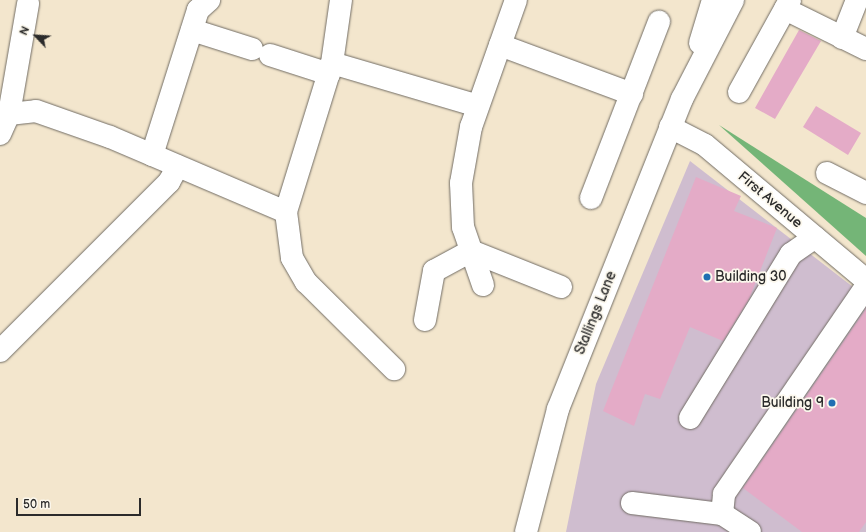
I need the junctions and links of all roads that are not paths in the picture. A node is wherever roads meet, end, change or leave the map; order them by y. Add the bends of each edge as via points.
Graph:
1 (209, 0) edge
2 (341, 0) edge
3 (516, 0) edge
4 (713, 0) edge
5 (733, 0) edge
6 (857, 0) edge
7 (28, 4) dead end
8 (787, 5) edge
9 (659, 22) dead end
10 (192, 30) junction
11 (842, 38) junction
12 (500, 45) junction
13 (866, 49) edge
14 (331, 68) junction
15 (739, 92) dead end
16 (632, 94) junction
17 (682, 99) junction
18 (478, 106) junction
19 (9, 114) junction
20 (670, 126) junction
21 (0, 134) edge
22 (152, 155) junction
23 (178, 166) junction
24 (827, 173) dead end
25 (864, 187) edge
26 (592, 198) dead end
27 (286, 212) junction
28 (815, 237) junction
29 (471, 251) junction
30 (866, 280) edge
31 (483, 285) dead end
32 (561, 287) dead end
33 (866, 287) edge
34 (425, 320) dead end
35 (0, 351) edge
36 (394, 369) dead end
37 (690, 418) dead end
38 (632, 503) dead end
39 (722, 514) junction
40 (526, 532) edge
41 (750, 532) edge

1 - 10 street via 198,10
2 - 14 street
3 - 12 street
4 - 17 street
5 - 17 street
6 - 11 street
7 - 19 street
8 - 11 street
8 - 15 street
9 - 16 street
10 - 14 street via 261,52
10 - 22 street
11 - 13 street
12 - 16 street
12 - 18 street
14 - 18 street
14 - 27 street
16 - 26 street
17 - 20 street, Stallings Lane
18 - 29 street via 461,183 463,227
19 - 21 street
19 - 22 street via 36,111
20 - 28 street, First Avenue via 705,145
20 - 40 street, Stallings Lane via 558,409
22 - 23 street
23 - 27 street
23 - 35 street via 169,182
24 - 25 street
27 - 36 street via 292,258 306,282
28 - 30 street, First Avenue
28 - 37 street via 791,254
29 - 31 street
29 - 32 street
29 - 34 street via 434,271
33 - 39 street via 724,494
38 - 39 street
39 - 41 street

